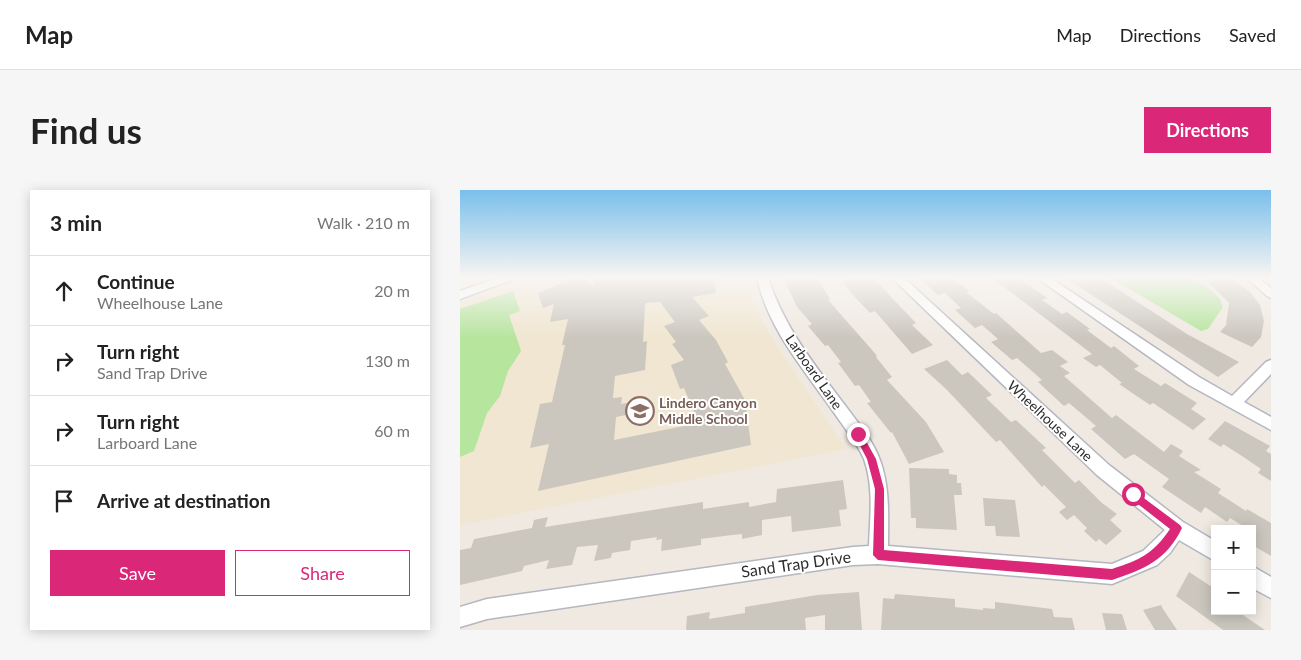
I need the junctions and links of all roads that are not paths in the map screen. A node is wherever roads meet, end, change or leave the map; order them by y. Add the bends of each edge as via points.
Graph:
1 (767, 298) edge
2 (918, 298) edge
3 (1072, 298) edge
4 (1271, 365) edge
5 (1234, 403) junction
6 (1271, 424) edge
7 (1177, 528) junction
8 (1211, 549) edge
9 (878, 555) junction
10 (1256, 579) edge
11 (1271, 588) edge
12 (460, 617) edge

1 - 9 street, Larboard Lane via 782,326 858,434 871,459 880,489
2 - 7 street, Wheelhouse Lane via 1103,470
3 - 5 street via 1194,381
4 - 5 street
5 - 6 street
7 - 8 street, Wheelhouse Lane
7 - 9 street, Sand Trap Drive via 1164,547 1144,563 1112,574
9 - 12 street, Sand Trap Drive via 497,608
10 - 11 street

